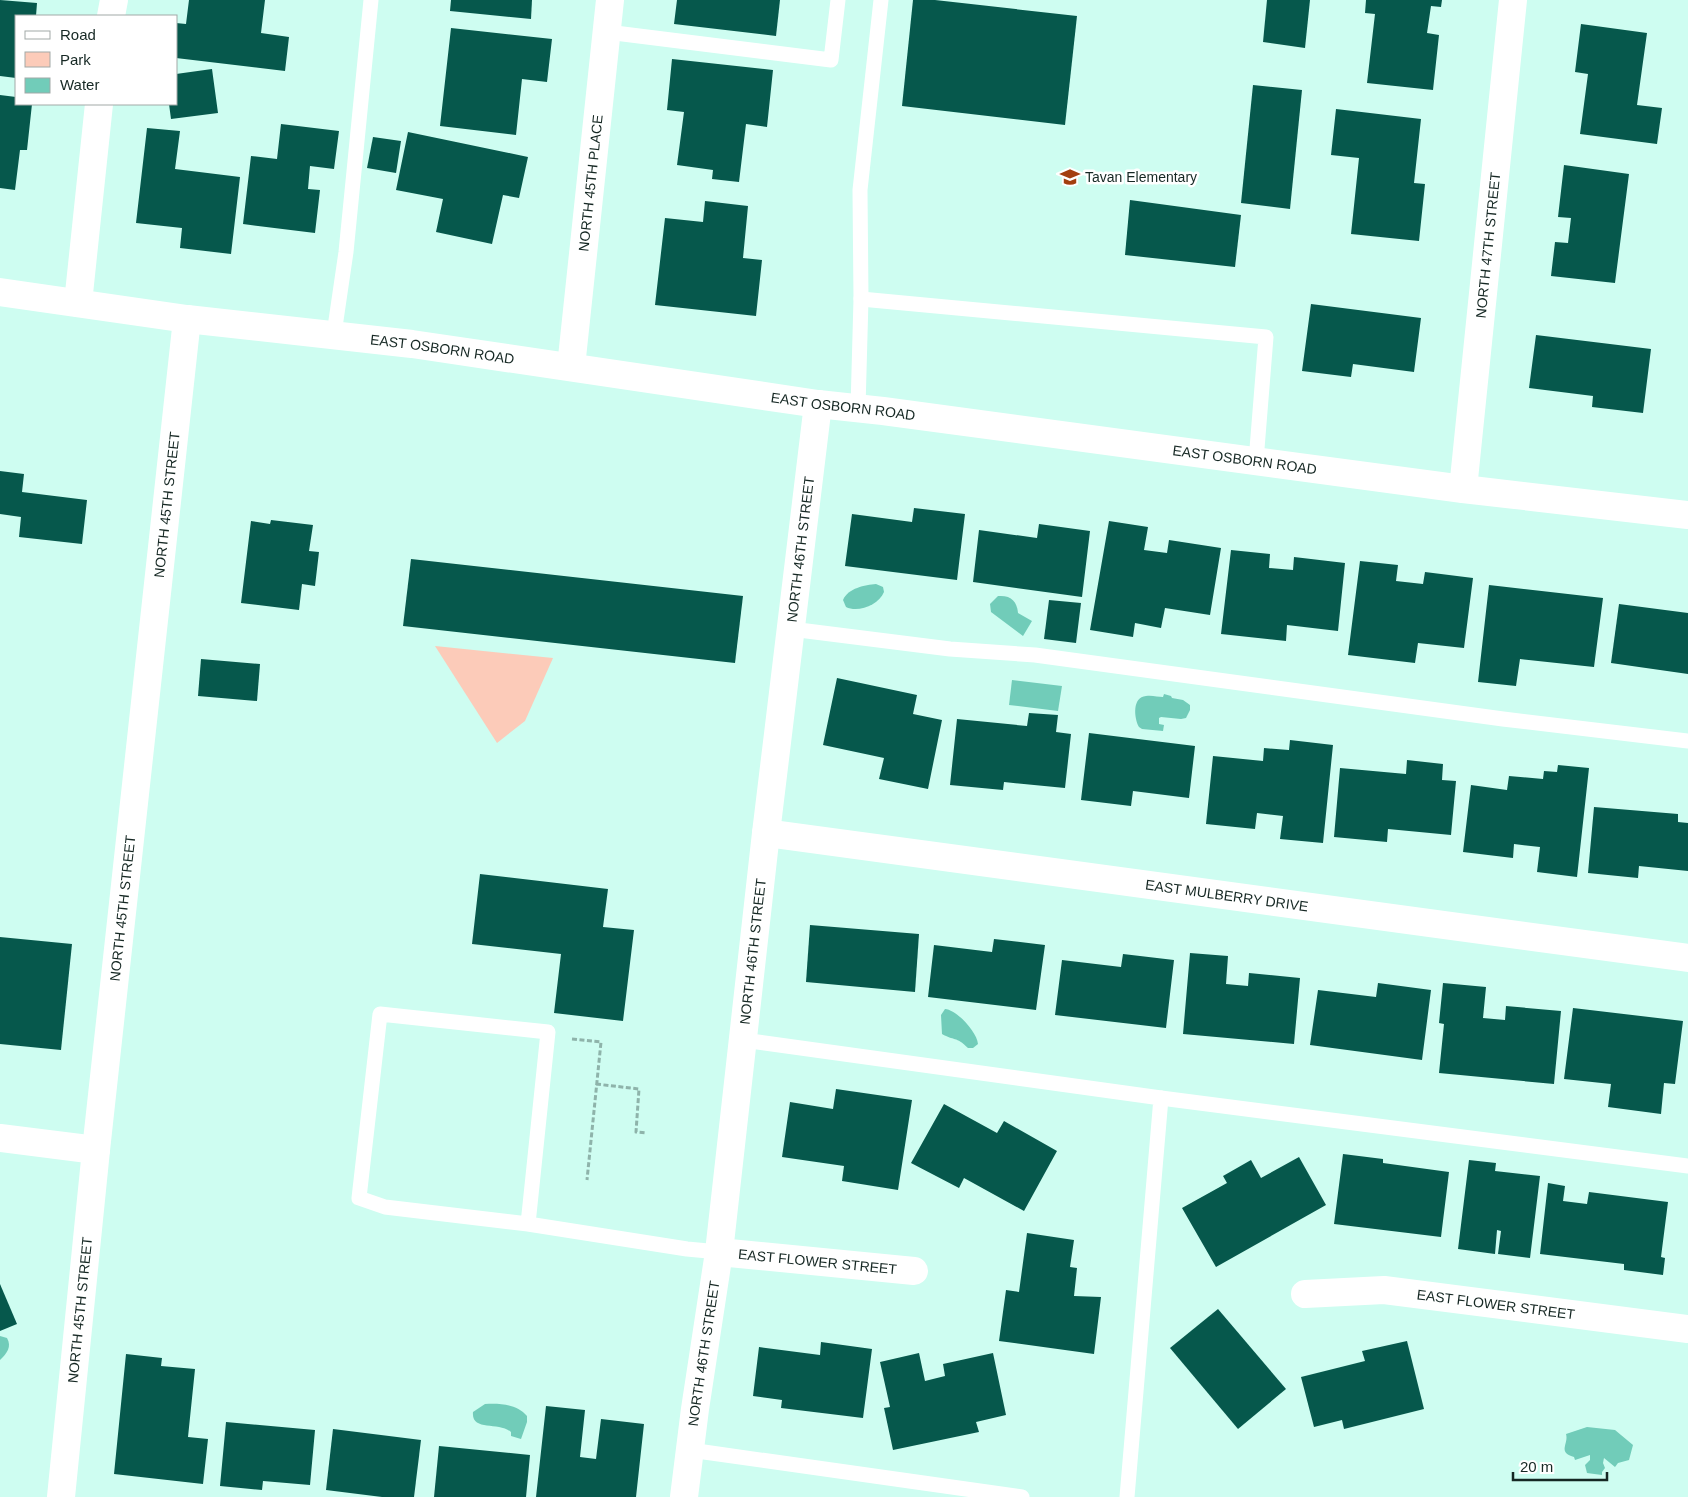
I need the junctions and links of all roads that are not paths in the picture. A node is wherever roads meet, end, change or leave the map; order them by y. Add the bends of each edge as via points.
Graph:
1 (114, 0) edge
2 (371, 0) edge
3 (610, 0) edge
4 (838, 0) edge
5 (881, 0) edge
6 (1512, 0) edge
7 (111, 15) edge
8 (607, 32) junction
9 (99, 105) edge
10 (0, 292) edge
11 (861, 299) junction
12 (78, 303) junction
13 (187, 318) junction
14 (334, 334) junction
15 (571, 367) junction
16 (818, 404) junction
17 (858, 408) junction
18 (1256, 461) junction
19 (1463, 489) junction
20 (1688, 515) edge
21 (791, 629) junction
22 (1688, 741) edge
23 (766, 833) junction
24 (1688, 958) edge
25 (744, 1040) junction
26 (1161, 1098) junction
27 (0, 1138) edge
28 (96, 1150) junction
29 (1688, 1166) edge
30 (528, 1224) junction
31 (719, 1252) junction
32 (914, 1271) dead end
33 (1305, 1294) dead end
34 (1687, 1321) edge
35 (690, 1450) junction
36 (61, 1497) edge
37 (684, 1497) edge
38 (1022, 1497) edge
39 (1127, 1497) edge

1 - 7 street
2 - 14 lane via 346,252
3 - 8 street, NORTH 45TH PLACE
4 - 8 lane via 831,60
5 - 11 lane via 860,190
6 - 19 street, NORTH 47TH STREET
8 - 15 street, NORTH 45TH PLACE
9 - 12 street
10 - 12 street, EAST OSBORN ROAD
11 - 17 lane
11 - 18 lane via 1266,337
12 - 13 street, EAST OSBORN ROAD
13 - 14 street, EAST OSBORN ROAD
13 - 28 street, NORTH 45TH STREET
14 - 15 street, EAST OSBORN ROAD
15 - 16 street, EAST OSBORN ROAD
16 - 17 street, EAST OSBORN ROAD
16 - 21 street, NORTH 46TH STREET
17 - 18 street, EAST OSBORN ROAD
18 - 19 street, EAST OSBORN ROAD
19 - 20 street, EAST OSBORN ROAD
21 - 22 lane via 950,649 1035,655
21 - 23 street, NORTH 46TH STREET
23 - 24 street, EAST MULBERRY DRIVE
23 - 25 street, NORTH 46TH STREET
25 - 26 lane
25 - 31 street, NORTH 46TH STREET
26 - 29 lane
26 - 39 lane
27 - 28 street
28 - 36 street, NORTH 45TH STREET
30 - 30 lane via 548,1032 380,1014 359,1198 385,1207
30 - 31 lane
31 - 32 street, EAST FLOWER STREET
31 - 35 street, NORTH 46TH STREET
33 - 34 street, EAST FLOWER STREET via 1384,1290
35 - 37 street, NORTH 46TH STREET
35 - 38 lane

